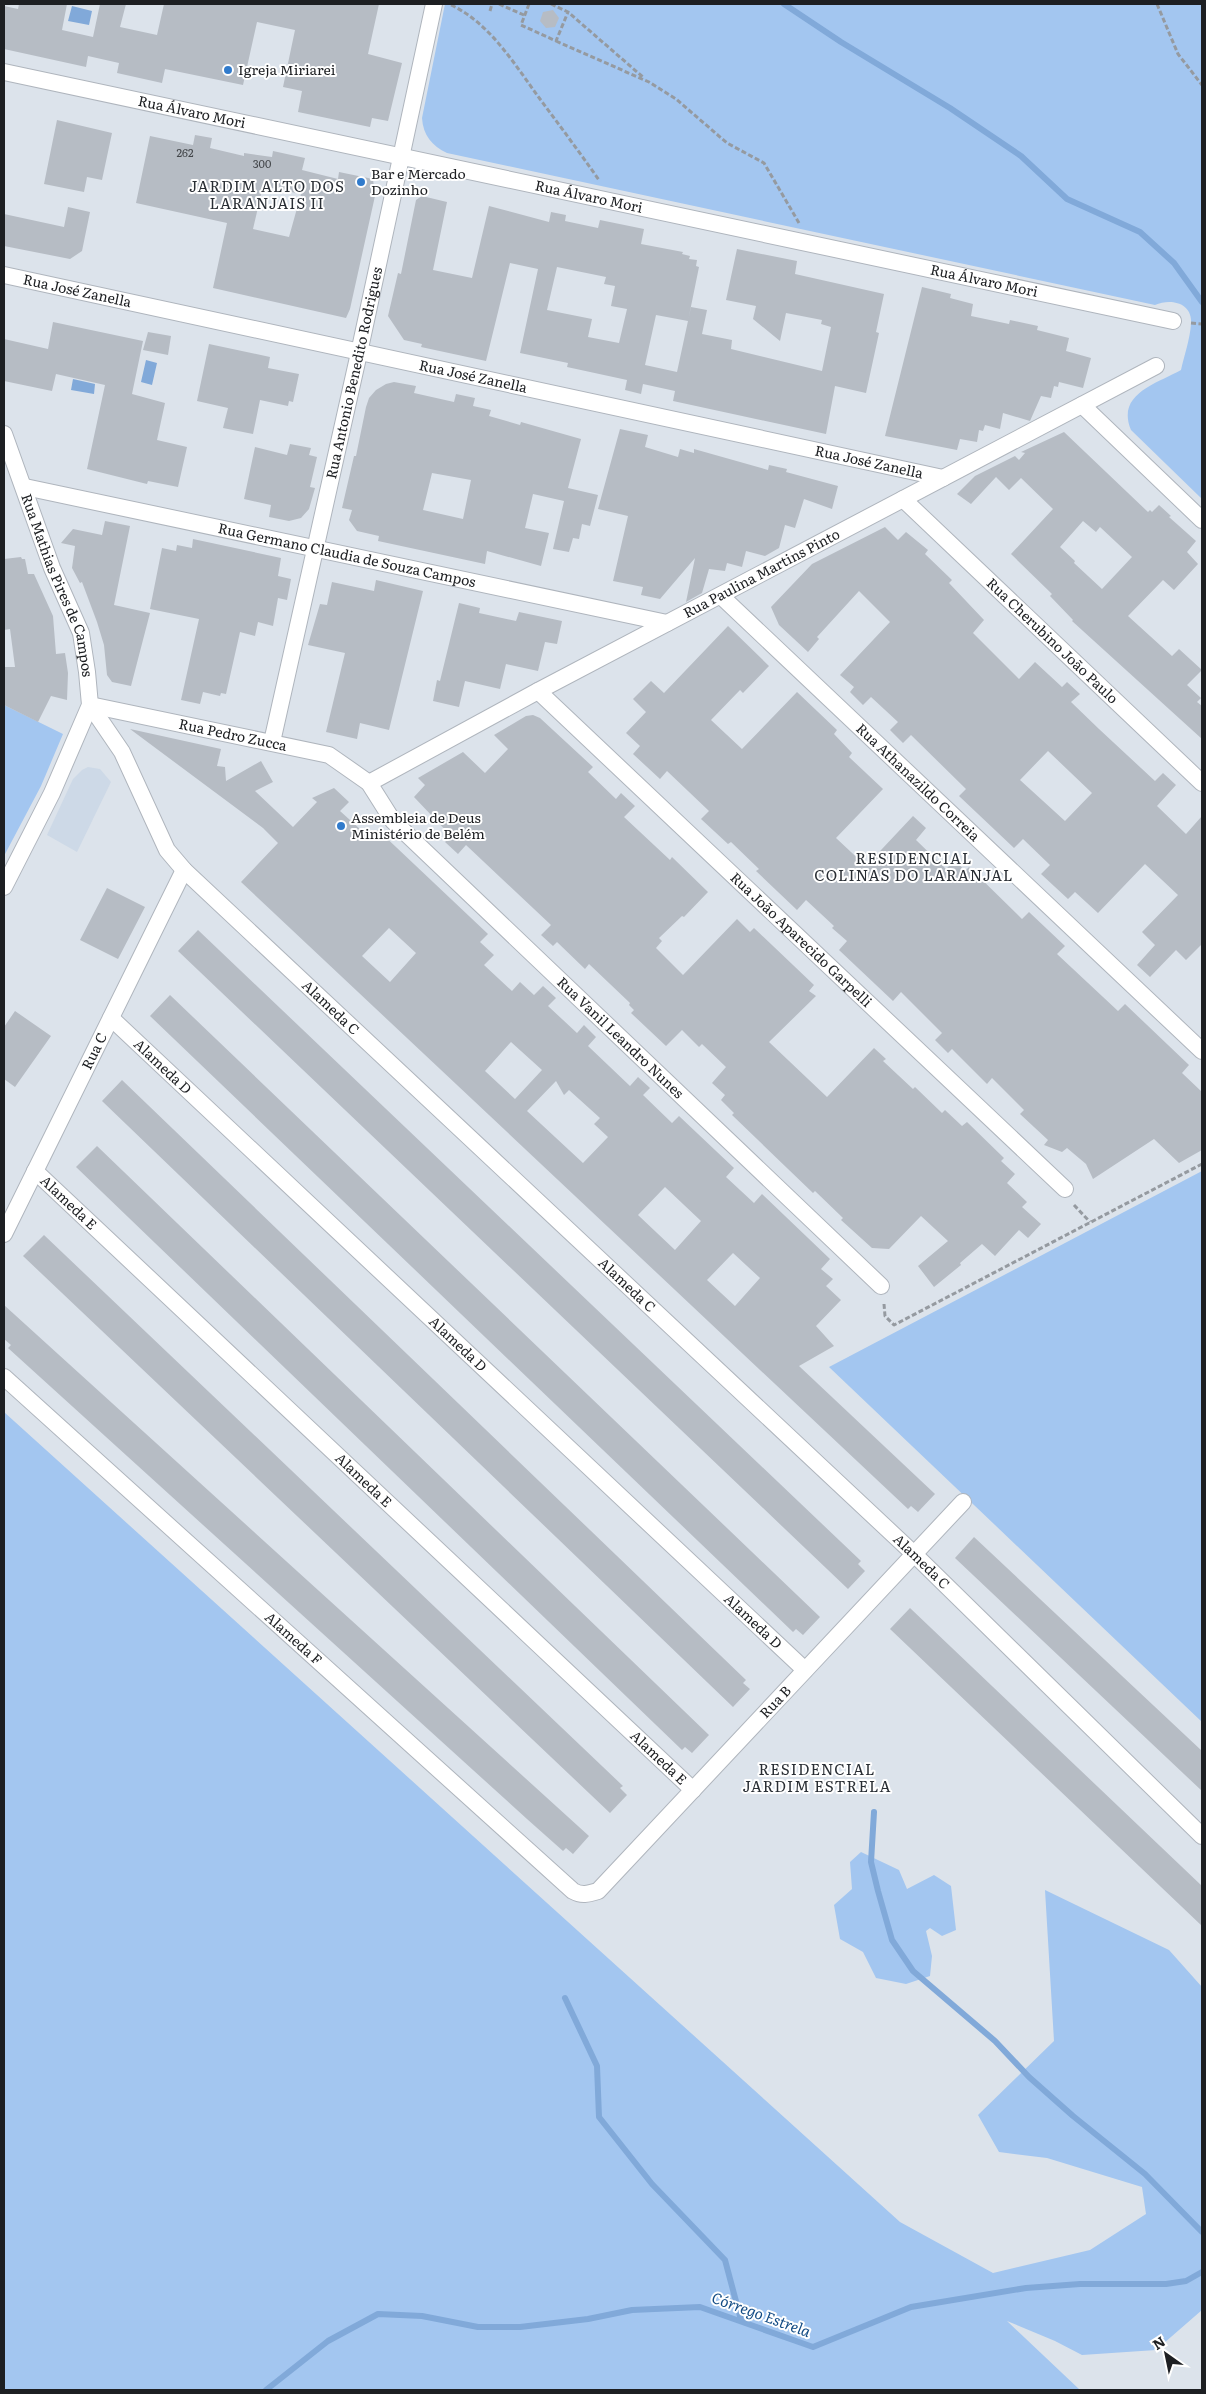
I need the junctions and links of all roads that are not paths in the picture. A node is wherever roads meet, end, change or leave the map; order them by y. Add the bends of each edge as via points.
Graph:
1 (434, 4) edge
2 (4, 72) edge
3 (402, 157) junction
4 (4, 275) edge
5 (1173, 321) dead end
6 (359, 353) junction
7 (1156, 366) dead end
8 (1082, 405) junction
9 (4, 434) edge
10 (943, 478) junction
11 (24, 487) junction
12 (904, 499) junction
13 (1202, 520) edge
14 (316, 547) junction
15 (721, 596) junction
16 (667, 623) junction
17 (538, 691) junction
18 (90, 705) junction
19 (272, 742) junction
20 (369, 783) junction
21 (1202, 783) edge
22 (184, 870) junction
23 (4, 887) edge
24 (111, 1018) junction
25 (1202, 1052) edge
26 (35, 1171) junction
27 (1065, 1189) road end
28 (4, 1234) edge
29 (881, 1286) road end
30 (4, 1377) edge
31 (963, 1502) dead end
32 (914, 1554) junction
33 (805, 1670) junction
34 (693, 1790) junction
35 (1202, 1836) edge
36 (586, 1895) joint

1 - 3 street, Rua Antonio Benedito Rodrigues
2 - 3 street, Rua Álvaro Mori
3 - 5 street, Rua Álvaro Mori
3 - 6 street, Rua Antonio Benedito Rodrigues
4 - 6 street, Rua José Zanella
6 - 10 street, Rua José Zanella
6 - 14 street, Rua Antonio Benedito Rodrigues
7 - 8 street, Rua Paulina Martins Pinto
8 - 10 street, Rua Paulina Martins Pinto
8 - 13 street
9 - 11 street, Rua Mathias Pires de Campos
10 - 12 street, Rua Paulina Martins Pinto
11 - 14 street, Rua Germano Claudia de Souza Campos
11 - 18 street, Rua Mathias Pires de Campos via 52,568 81,633
12 - 15 street, Rua Paulina Martins Pinto
12 - 21 street, Rua Cherubino João Paulo
14 - 16 street, Rua Germano Claudia de Souza Campos
14 - 19 street, Rua Antonio Benedito Rodrigues
15 - 16 street, Rua Paulina Martins Pinto
15 - 25 street, Rua Athanazildo Correia
16 - 17 street, Rua Paulina Martins Pinto
17 - 20 street, Rua Paulina Martins Pinto
17 - 27 street, Rua João Aparecido Garpelli
18 - 19 street, Rua Pedro Zucca
18 - 22 street, Alameda C via 122,752 167,850
18 - 23 street, Rua Mathias Pires de Campos via 52,793
19 - 20 street, Rua Pedro Zucca via 329,755
20 - 29 street, Rua Vanil Leandro Nunes via 394,821
22 - 24 street, Rua C
22 - 32 street, Alameda C
24 - 26 street, Rua C
24 - 33 street, Alameda D
26 - 28 street, Rua C
26 - 34 street, Alameda E
30 - 36 street, Alameda F via 573,1891
31 - 32 street, Rua B
32 - 33 street, Rua B
32 - 35 street, Alameda C
33 - 34 street, Rua B
34 - 36 street, Rua B via 598,1891

